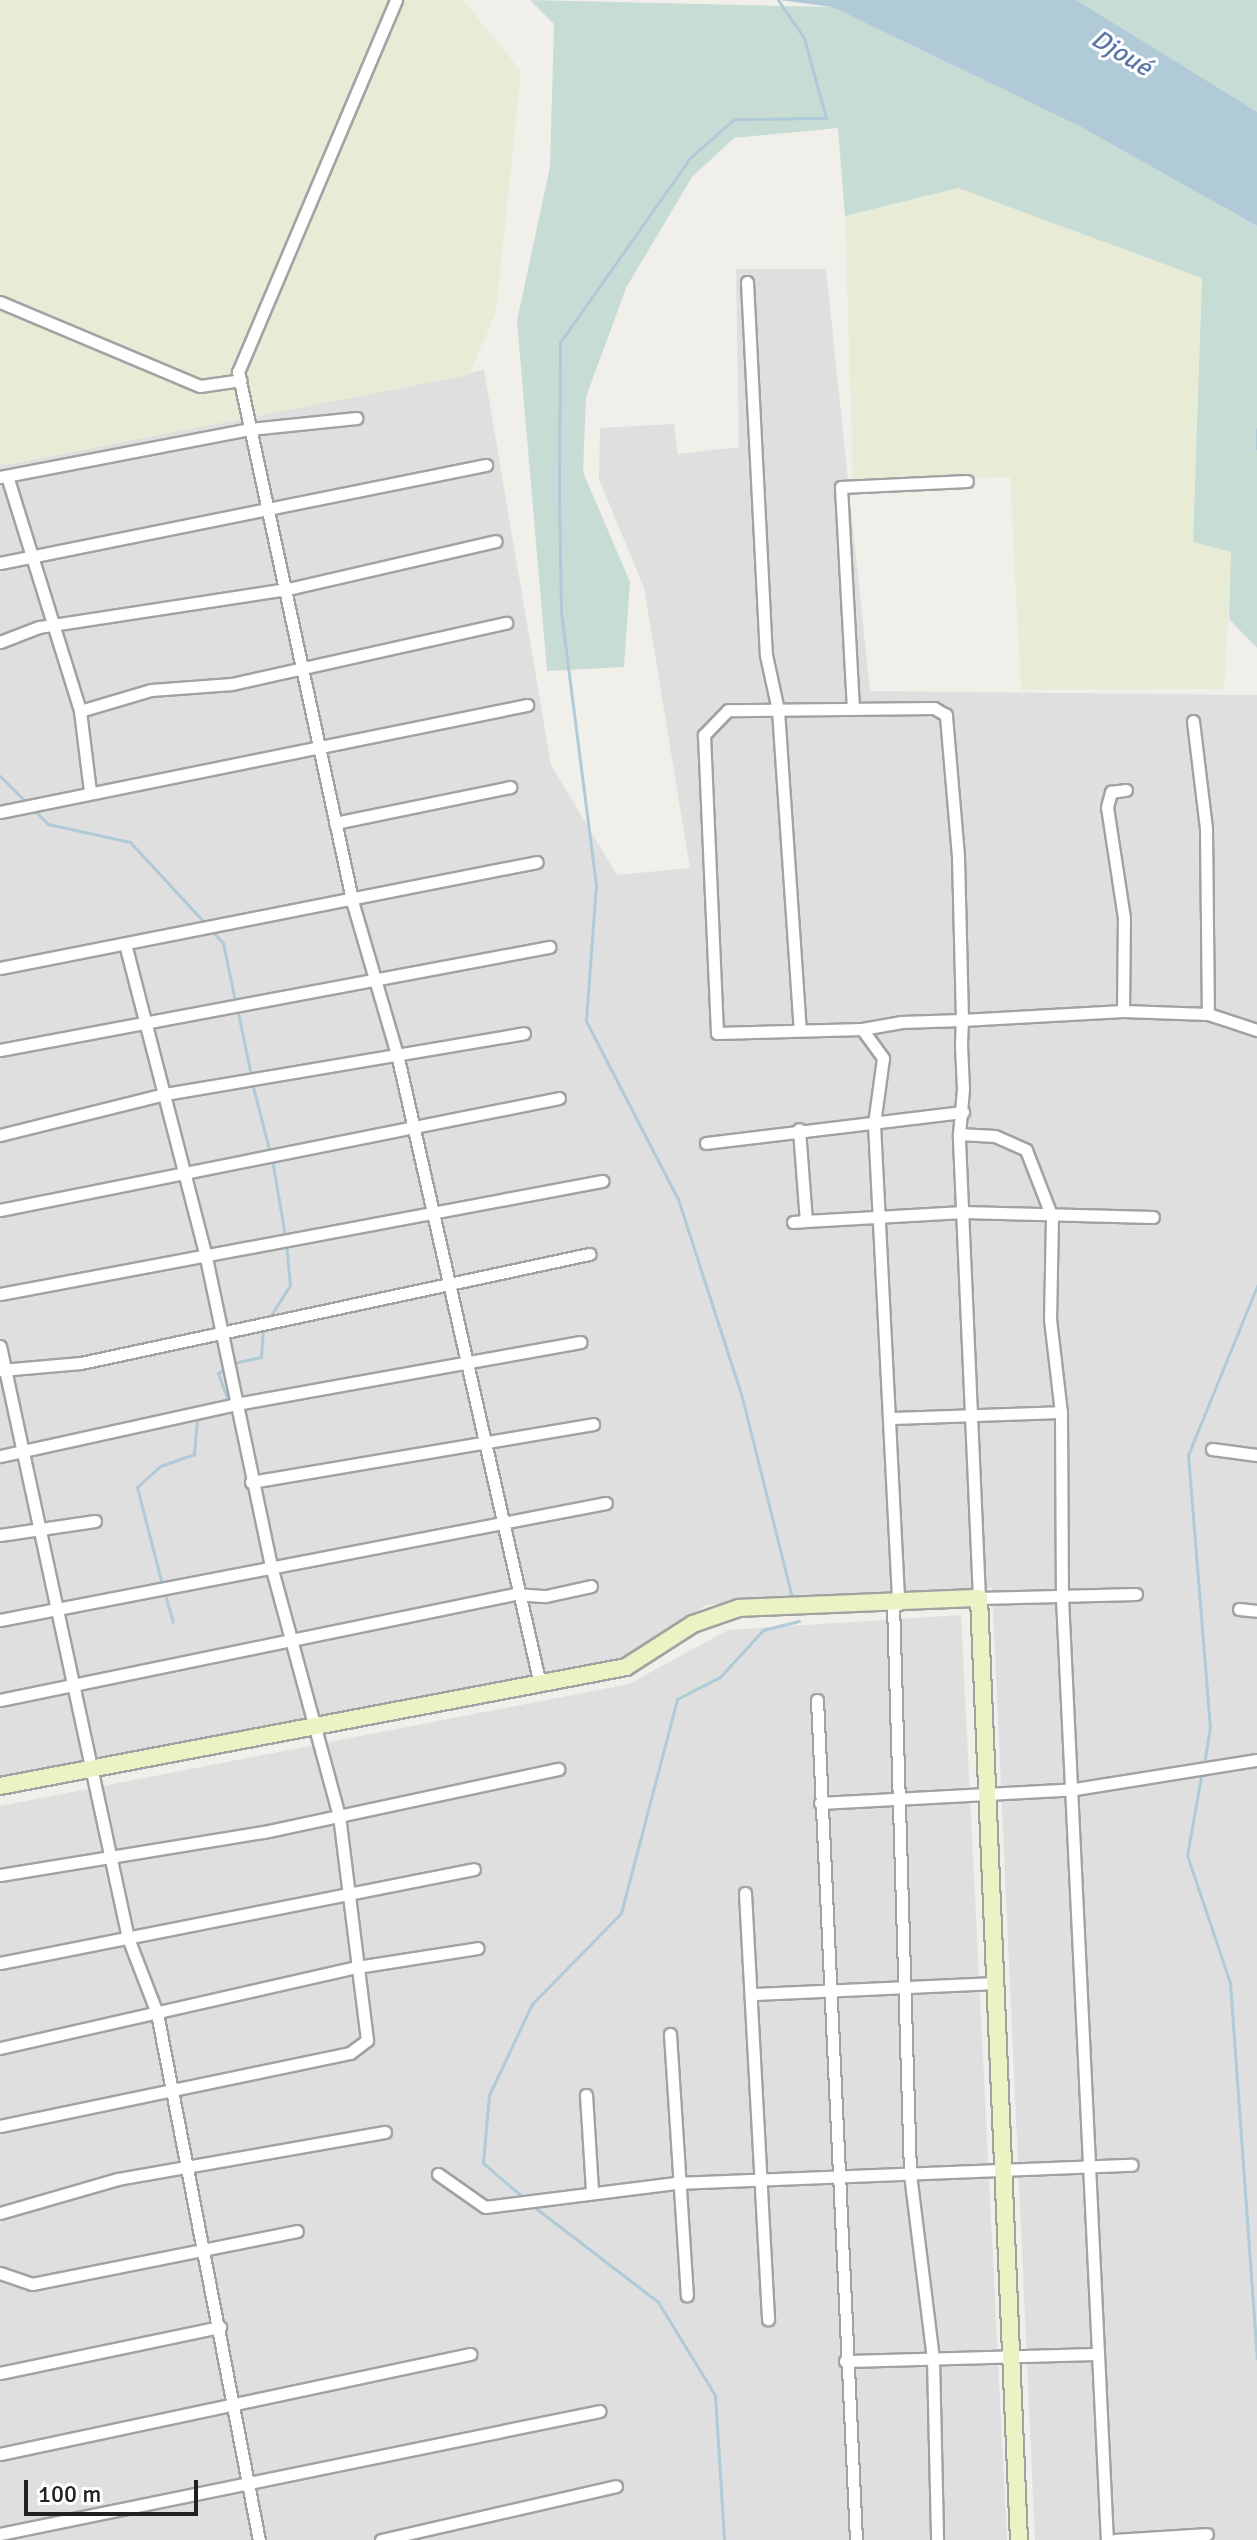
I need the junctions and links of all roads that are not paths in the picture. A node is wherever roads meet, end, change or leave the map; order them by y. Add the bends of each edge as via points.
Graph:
1 (396, 0) edge
2 (747, 282) dead end
3 (0, 302) edge
4 (241, 380) junction
5 (356, 418) dead end
6 (250, 429) junction
7 (486, 465) dead end
8 (4, 476) edge
9 (967, 481) dead end
10 (266, 509) junction
11 (496, 541) dead end
12 (28, 557) junction
13 (0, 563) edge
14 (288, 589) junction
15 (506, 623) dead end
16 (54, 626) junction
17 (0, 642) edge
18 (306, 669) junction
19 (527, 705) dead end
20 (853, 709) junction
21 (778, 710) junction
22 (80, 711) junction
23 (1193, 721) dead end
24 (322, 745) junction
25 (510, 787) dead end
26 (1126, 790) dead end
27 (90, 791) junction
28 (0, 812) edge
29 (335, 823) junction
30 (537, 862) dead end
31 (353, 904) junction
32 (125, 944) junction
33 (549, 947) dead end
34 (0, 968) edge
35 (376, 979) junction
36 (1123, 1011) junction
37 (1208, 1014) junction
38 (962, 1020) junction
39 (146, 1024) junction
40 (800, 1029) junction
41 (862, 1029) junction
42 (1257, 1030) edge
43 (524, 1033) dead end
44 (0, 1050) edge
45 (397, 1054) junction
46 (165, 1094) junction
47 (559, 1098) dead end
48 (963, 1112) junction
49 (874, 1124) junction
50 (410, 1128) junction
51 (799, 1129) junction
52 (959, 1134) junction
53 (0, 1135) edge
54 (706, 1143) dead end
55 (184, 1175) junction
56 (602, 1181) dead end
57 (0, 1210) edge
58 (433, 1212) junction
59 (963, 1212) junction
60 (884, 1217) junction
61 (1052, 1217) junction
62 (1153, 1217) dead end
63 (806, 1221) junction
64 (793, 1222) dead end
65 (205, 1253) junction
66 (589, 1254) dead end
67 (448, 1281) junction
68 (0, 1294) edge
69 (221, 1331) junction
70 (580, 1342) dead end
71 (0, 1346) edge
72 (467, 1363) junction
73 (4, 1370) edge
74 (236, 1404) junction
75 (1061, 1412) junction
76 (971, 1413) junction
77 (891, 1418) junction
78 (593, 1424) dead end
79 (485, 1445) junction
80 (1212, 1449) dead end
81 (25, 1451) junction
82 (1257, 1455) edge
83 (0, 1456) edge
84 (251, 1482) junction
85 (606, 1503) dead end
86 (95, 1521) dead end
87 (504, 1522) junction
88 (36, 1528) junction
89 (0, 1535) edge
90 (271, 1566) junction
91 (591, 1586) dead end
92 (515, 1594) junction
93 (1136, 1594) dead end
94 (979, 1598) junction
95 (1062, 1598) junction
96 (895, 1604) junction
97 (52, 1608) junction
98 (1239, 1609) dead end
99 (1257, 1611) edge
100 (0, 1620) edge
101 (297, 1643) junction
102 (539, 1680) junction
103 (71, 1685) junction
104 (0, 1700) edge
105 (817, 1700) dead end
106 (313, 1726) junction
107 (1257, 1760) edge
108 (558, 1769) dead end
109 (89, 1770) junction
110 (0, 1786) edge
111 (1075, 1789) junction
112 (990, 1794) junction
113 (894, 1796) junction
114 (820, 1803) junction
115 (339, 1816) junction
116 (111, 1854) junction
117 (474, 1869) dead end
118 (0, 1875) edge
119 (353, 1891) junction
120 (745, 1893) dead end
121 (128, 1938) junction
122 (478, 1948) dead end
123 (0, 1963) edge
124 (357, 1967) junction
125 (996, 1983) junction
126 (910, 1987) junction
127 (828, 1988) junction
128 (755, 1994) junction
129 (157, 2013) junction
130 (670, 2034) dead end
131 (0, 2048) edge
132 (167, 2088) junction
133 (586, 2095) dead end
134 (0, 2126) edge
135 (385, 2132) dead end
136 (1132, 2165) dead end
137 (1090, 2167) junction
138 (186, 2168) junction
139 (1002, 2168) junction
140 (438, 2174) dead end
141 (910, 2174) junction
142 (836, 2177) junction
143 (762, 2182) junction
144 (675, 2183) junction
145 (592, 2190) junction
146 (0, 2213) edge
147 (297, 2231) dead end
148 (207, 2246) junction
149 (0, 2273) edge
150 (687, 2295) dead end
151 (768, 2319) dead end
152 (220, 2327) junction
153 (470, 2354) dead end
154 (1098, 2354) junction
155 (1011, 2355) junction
156 (933, 2359) junction
157 (845, 2361) junction
158 (0, 2373) edge
159 (232, 2402) junction
160 (600, 2411) dead end
161 (0, 2454) edge
162 (247, 2485) junction
163 (616, 2486) dead end
164 (0, 2534) edge
165 (1207, 2534) dead end
166 (259, 2540) edge
167 (381, 2540) edge
168 (856, 2540) edge
169 (937, 2540) edge
170 (1019, 2540) edge
171 (1107, 2540) edge
172 (1115, 2540) edge

1 - 4 street
2 - 21 street via 766,655
3 - 4 street via 200,386
4 - 6 street
5 - 6 street
6 - 8 street
6 - 10 street
7 - 10 street
8 - 12 street
9 - 20 street via 841,485
10 - 12 street
10 - 14 street
11 - 14 street
12 - 13 street
12 - 16 street
14 - 16 street
14 - 18 street
15 - 18 street
16 - 17 street
16 - 22 street
18 - 22 street via 151,690
18 - 24 street
19 - 24 street
20 - 21 street
20 - 38 street via 934,708 946,715
21 - 40 street
21 - 40 street via 728,710 704,735 717,1033
22 - 27 street
23 - 37 street via 1206,829
24 - 27 street
24 - 29 street
25 - 29 street
26 - 36 street via 1111,792 1107,815 1124,918
27 - 28 street
29 - 31 street
30 - 31 street
31 - 32 street
31 - 35 street
32 - 34 street
32 - 39 street
33 - 35 street
35 - 39 street
35 - 45 street
36 - 37 street
36 - 38 street
37 - 42 street
38 - 41 street
38 - 48 street
39 - 44 street
39 - 46 street
40 - 41 street
41 - 49 street via 883,1058
43 - 45 street
45 - 46 street
45 - 50 street
46 - 53 street
46 - 55 street
47 - 50 street
48 - 49 street
48 - 52 street
49 - 51 street
49 - 60 street
50 - 55 street
50 - 58 street
51 - 54 street
51 - 63 street
52 - 59 street
52 - 61 street via 995,1136 1026,1150
55 - 57 street
55 - 65 street
56 - 58 street
58 - 65 street
58 - 67 street
59 - 60 street
59 - 61 street
59 - 76 street
60 - 63 street
60 - 77 street
61 - 62 street
61 - 75 street via 1050,1319
63 - 64 street
65 - 68 street
65 - 69 street
66 - 67 street
67 - 69 street
67 - 72 street
69 - 73 street via 81,1363
69 - 74 street
70 - 72 street
71 - 73 street
72 - 74 street
72 - 79 street
73 - 81 street
74 - 81 street
74 - 84 street
75 - 76 street
75 - 95 street
76 - 77 street
76 - 94 street
77 - 96 street
78 - 79 street
79 - 84 street
79 - 87 street
80 - 82 street
81 - 83 street
81 - 88 street
84 - 90 street
85 - 87 street
86 - 88 street
87 - 90 street
87 - 92 street
88 - 89 street
88 - 97 street
90 - 97 street
90 - 101 street
91 - 92 street via 546,1596
92 - 101 street
92 - 102 street
93 - 95 street
94 - 95 street
94 - 96 street
94 - 112 street
95 - 111 street
96 - 102 street via 723,1611 626,1667
96 - 113 street
97 - 100 street
97 - 103 street
98 - 99 street
101 - 103 street
101 - 106 street
102 - 106 street
103 - 104 street
103 - 109 street
105 - 114 street
106 - 109 street
106 - 115 street
107 - 111 street
108 - 115 street
109 - 110 street
109 - 116 street
111 - 112 street
111 - 137 street
112 - 113 street
112 - 125 street
113 - 114 street
113 - 126 street
114 - 127 street
115 - 116 street
115 - 119 street
116 - 118 street
116 - 121 street
117 - 119 street
119 - 121 street
119 - 124 street
120 - 128 street
121 - 123 street
121 - 129 street
122 - 124 street
124 - 129 street
124 - 132 street via 365,2048
125 - 126 street
125 - 139 street
126 - 127 street
126 - 141 street
127 - 128 street
127 - 142 street
128 - 143 street
129 - 131 street
129 - 132 street
130 - 144 street
132 - 134 street via 84,2113
132 - 138 street
133 - 145 street
135 - 138 street
136 - 137 street
137 - 139 street
137 - 154 street
138 - 146 street
138 - 148 street
139 - 141 street
139 - 155 street
140 - 145 street via 485,2207
141 - 142 street
141 - 156 street
142 - 143 street
142 - 157 street
143 - 144 street
143 - 151 street
144 - 145 street
144 - 150 street
147 - 148 street
148 - 149 street via 32,2284
148 - 152 street
152 - 158 street
152 - 159 street
153 - 159 street
154 - 155 street
154 - 171 street
155 - 156 street
155 - 170 street
156 - 157 street
156 - 169 street
157 - 168 street
159 - 161 street
159 - 162 street
160 - 162 street
162 - 164 street
162 - 166 street
163 - 167 street
165 - 172 street

